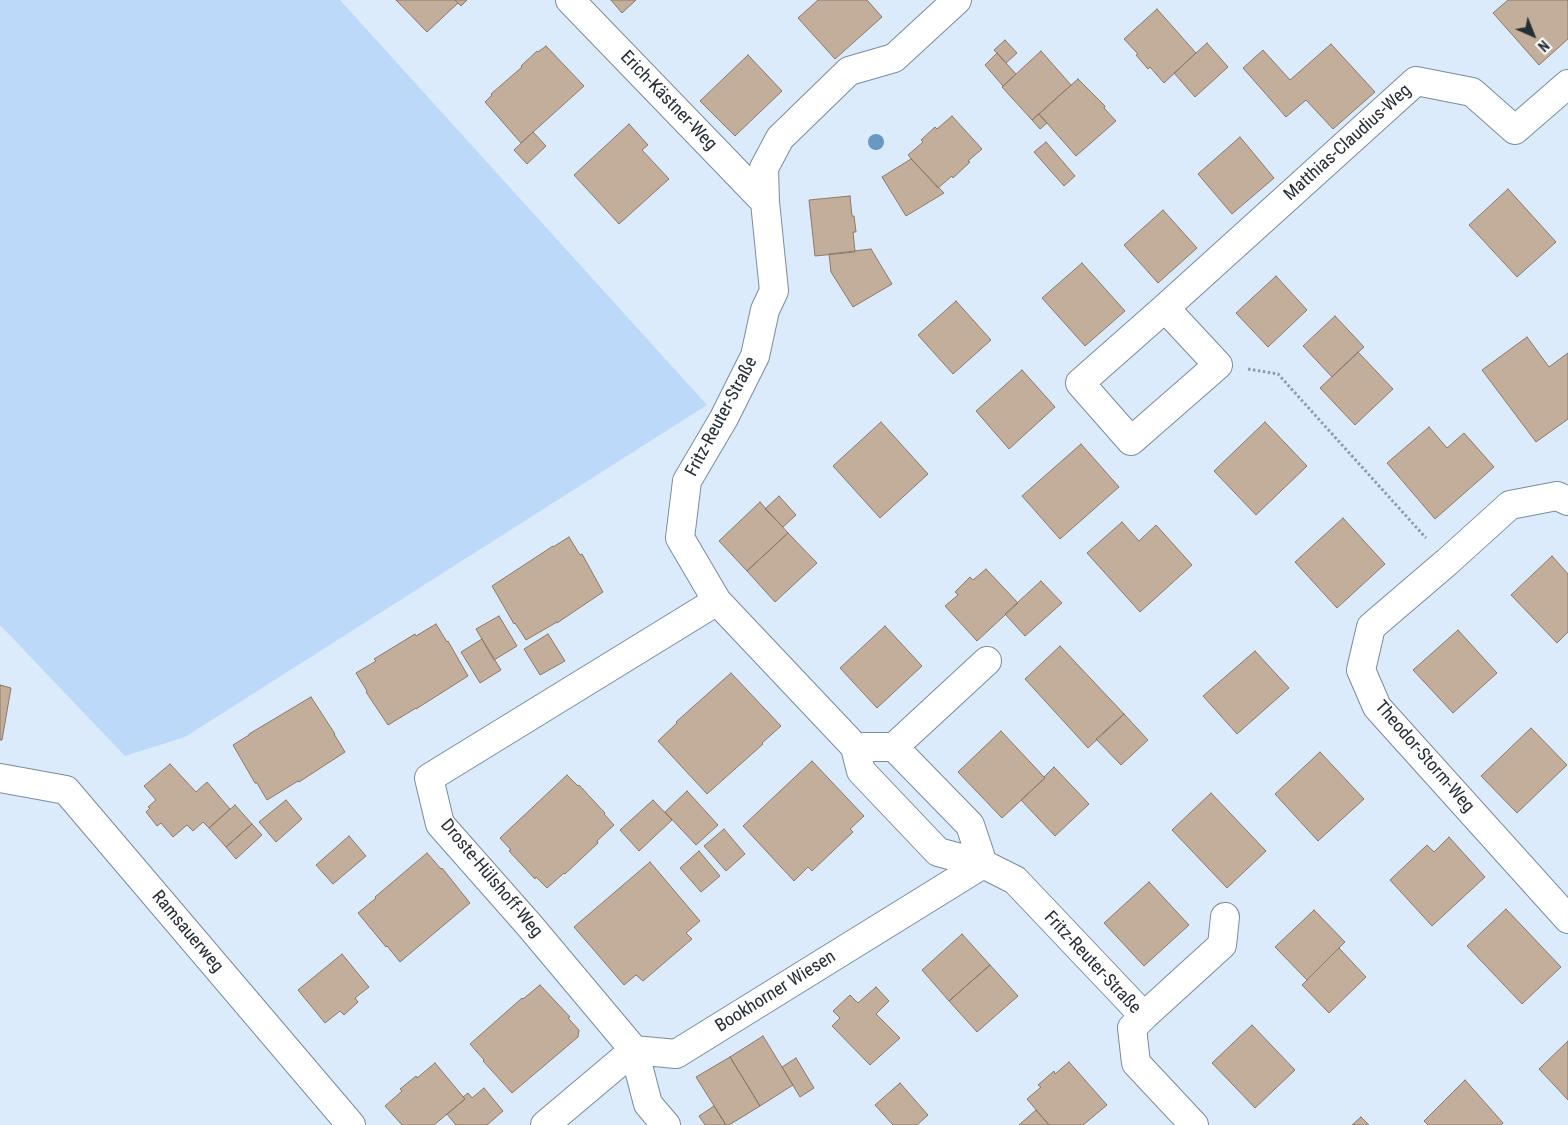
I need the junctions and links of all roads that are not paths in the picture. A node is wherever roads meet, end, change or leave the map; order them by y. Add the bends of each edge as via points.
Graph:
1 (570, 0) edge
2 (957, 0) edge
3 (1568, 84) edge
4 (766, 202) junction
5 (1166, 308) junction
6 (1568, 501) edge
7 (717, 601) junction
8 (987, 661) dead end
9 (855, 747) junction
10 (894, 747) junction
11 (0, 778) edge
12 (983, 864) junction
13 (1225, 917) dead end
14 (1568, 920) edge
15 (1144, 1016) junction
16 (634, 1050) junction
17 (351, 1125) edge
18 (544, 1125) edge
19 (666, 1125) edge
20 (1194, 1125) edge

1 - 4 street, Erich-Kästner-Weg
2 - 4 street, Fritz-Reuter-Straße via 894,58 849,71 780,138 764,168
3 - 5 street, Matthias-Claudius-Weg via 1515,130 1472,92 1416,81
4 - 7 street, Fritz-Reuter-Straße via 774,291 755,356 687,481 680,538
5 - 5 street, Matthias-Claudius-Weg via 1080,383 1131,441 1218,365
6 - 14 street, Theodor-Storm-Weg via 1557,496 1510,505 1372,627 1360,670 1376,707
7 - 9 street, Fritz-Reuter-Straße
7 - 16 street, Droste-Hülshoff-Weg via 429,778 440,824
8 - 10 street
9 - 10 street
9 - 12 street, Fritz-Reuter-Straße via 861,771 938,852
10 - 12 street via 970,825
11 - 17 street, Ramsauerweg via 66,790
12 - 15 street, Fritz-Reuter-Straße via 1015,880
12 - 16 street, Bookhorner Wiesen via 676,1054
13 - 15 street via 1222,944
15 - 20 street, Fritz-Reuter-Straße via 1132,1028 1136,1063
16 - 18 street
16 - 19 street via 648,1104

